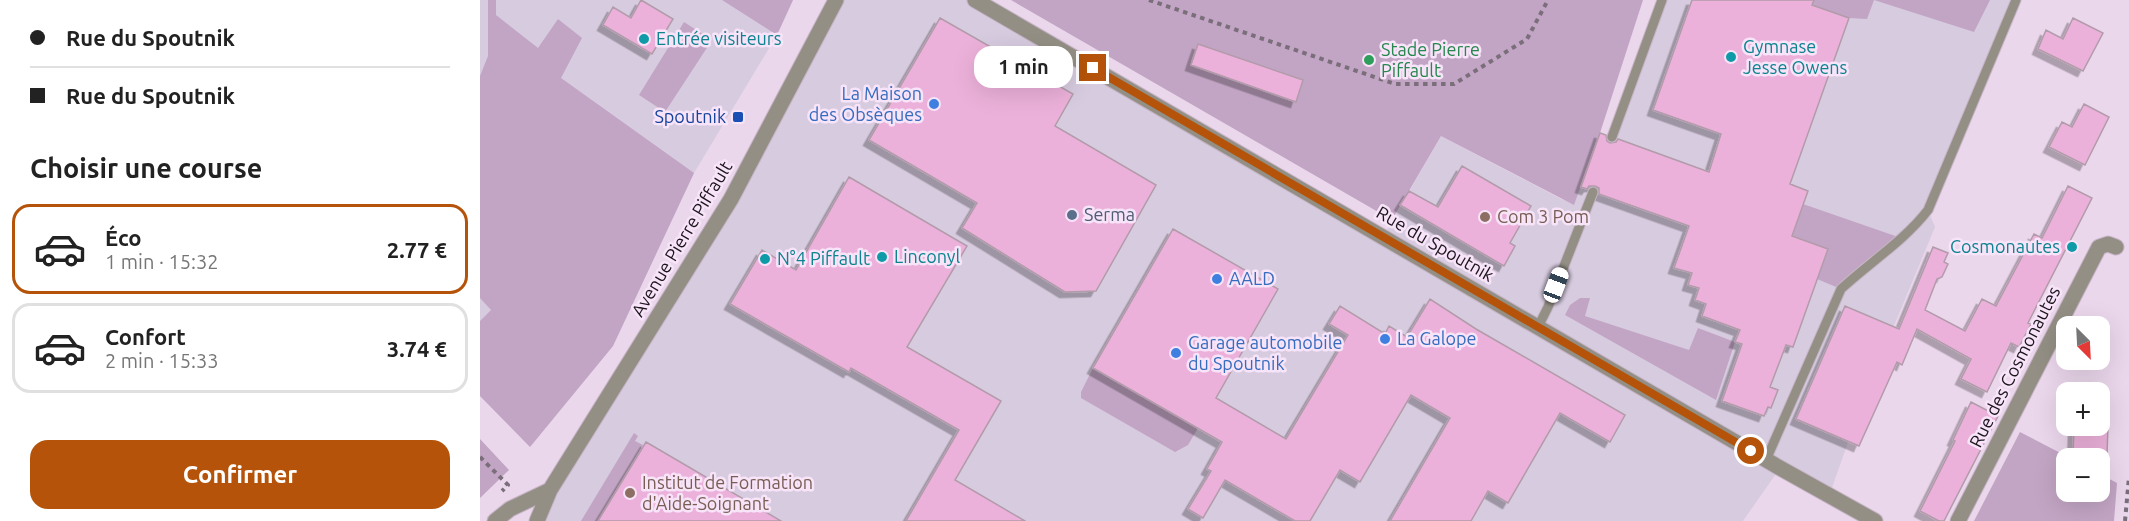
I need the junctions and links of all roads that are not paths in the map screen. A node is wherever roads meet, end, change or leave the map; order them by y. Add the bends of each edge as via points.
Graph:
1 (836, 0) edge
2 (975, 0) edge
3 (1662, 0) edge
4 (2016, 0) edge
5 (1612, 137) dead end
6 (1593, 192) dead end
7 (2116, 247) dead end
8 (1538, 327) junction
9 (1766, 460) junction
10 (550, 490) junction
11 (510, 509) junction
12 (495, 521) edge
13 (499, 521) edge
14 (537, 521) edge
15 (1875, 521) edge
16 (1958, 521) edge

1 - 10 street, Avenue Pierre Piffault via 731,199
2 - 8 street, Rue du Spoutnik
3 - 5 lane
4 - 9 lane via 1928,210 1913,229 1841,289
6 - 8 lane
7 - 16 street, Rue des Cosmonautes via 2108,244 2099,248
8 - 9 street, Rue du Spoutnik
9 - 15 street, Rue du Spoutnik
10 - 11 street
10 - 14 street, Avenue Pierre Piffault
11 - 12 street
11 - 13 street

